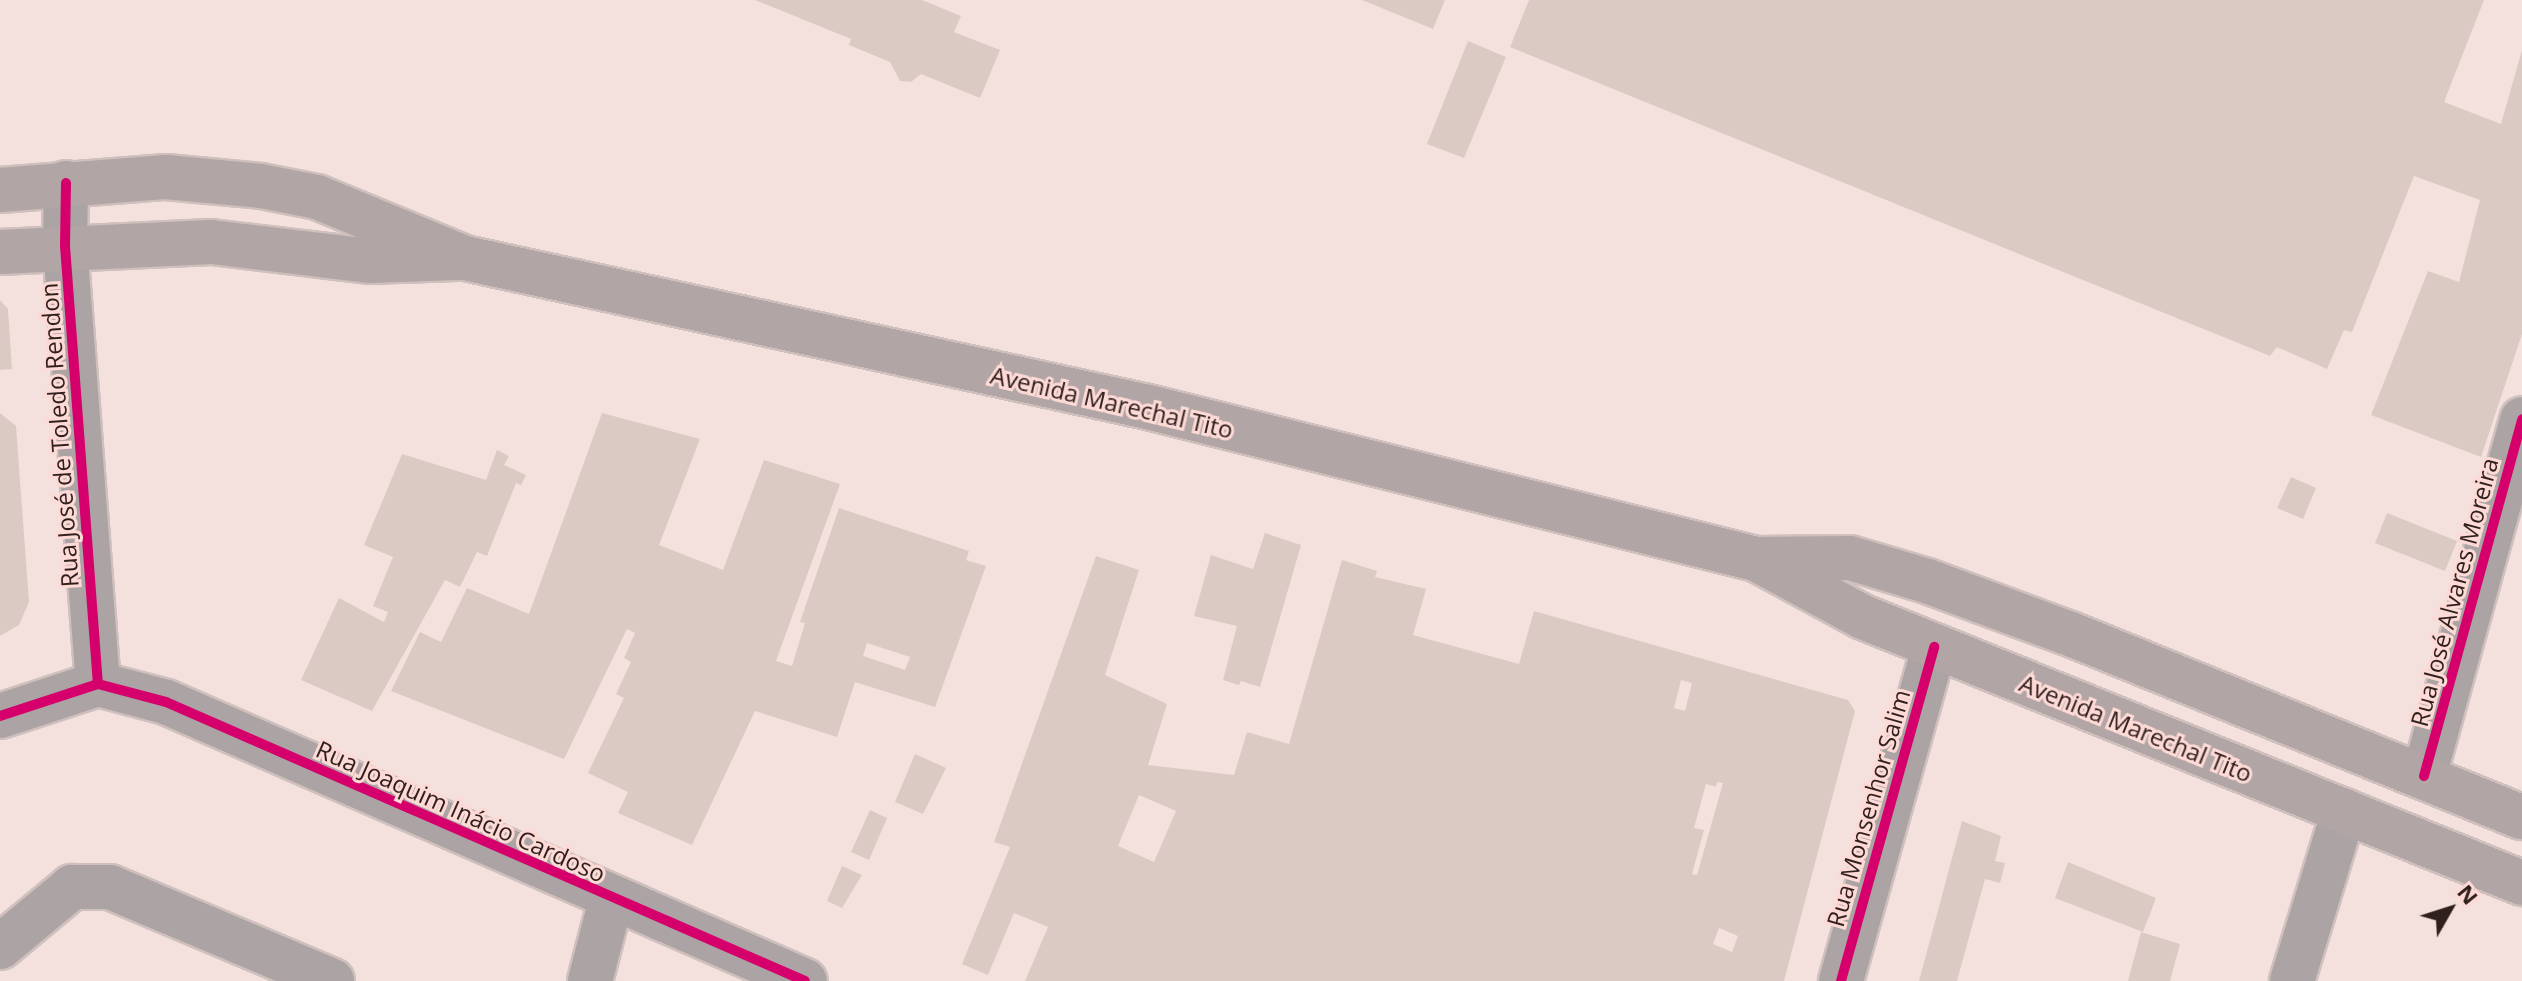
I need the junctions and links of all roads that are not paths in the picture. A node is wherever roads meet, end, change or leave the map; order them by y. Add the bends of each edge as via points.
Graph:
1 (66, 183) junction
2 (0, 190) edge
3 (65, 246) junction
4 (0, 252) edge
5 (465, 258) junction
6 (2522, 419) edge
7 (1756, 559) junction
8 (1934, 647) junction
9 (98, 684) junction
10 (2251, 707) junction
11 (0, 716) edge
12 (2232, 766) junction
13 (2424, 776) junction
14 (2344, 811) junction
15 (2522, 817) edge
16 (2522, 883) edge
17 (611, 900) junction
18 (0, 947) edge
19 (332, 981) edge
20 (590, 981) edge
21 (805, 981) edge
22 (1841, 981) edge
23 (2292, 981) edge

1 - 2 main road, Avenida Marechal Tito
1 - 3 street, Rua José de Toledo Rendon
1 - 5 main road, Avenida Marechal Tito via 166,177 261,186 317,197 380,219
3 - 4 main road, Avenida Marechal Tito
3 - 5 main road, Avenida Marechal Tito via 211,242 371,261
3 - 9 street, Rua José de Toledo Rendon
5 - 7 main road, Avenida Marechal Tito via 1148,407
6 - 13 street, Rua José Alvares Moreira
7 - 8 main road, Avenida Marechal Tito via 1863,617
7 - 10 main road, Avenida Marechal Tito via 1806,555 1863,562 2073,635
8 - 12 main road, Avenida Marechal Tito
8 - 22 street, Rua Monsenhor Salim
9 - 11 street
9 - 17 street, Rua Joaquim Inácio Cardoso via 166,702
10 - 12 main road
10 - 13 main road, Avenida Marechal Tito
12 - 14 main road, Avenida Marechal Tito
13 - 15 main road, Avenida Marechal Tito
14 - 16 main road, Avenida Marechal Tito
14 - 23 street
17 - 20 street
17 - 21 street, Rua Joaquim Inácio Cardoso
18 - 19 street via 72,887 110,887

